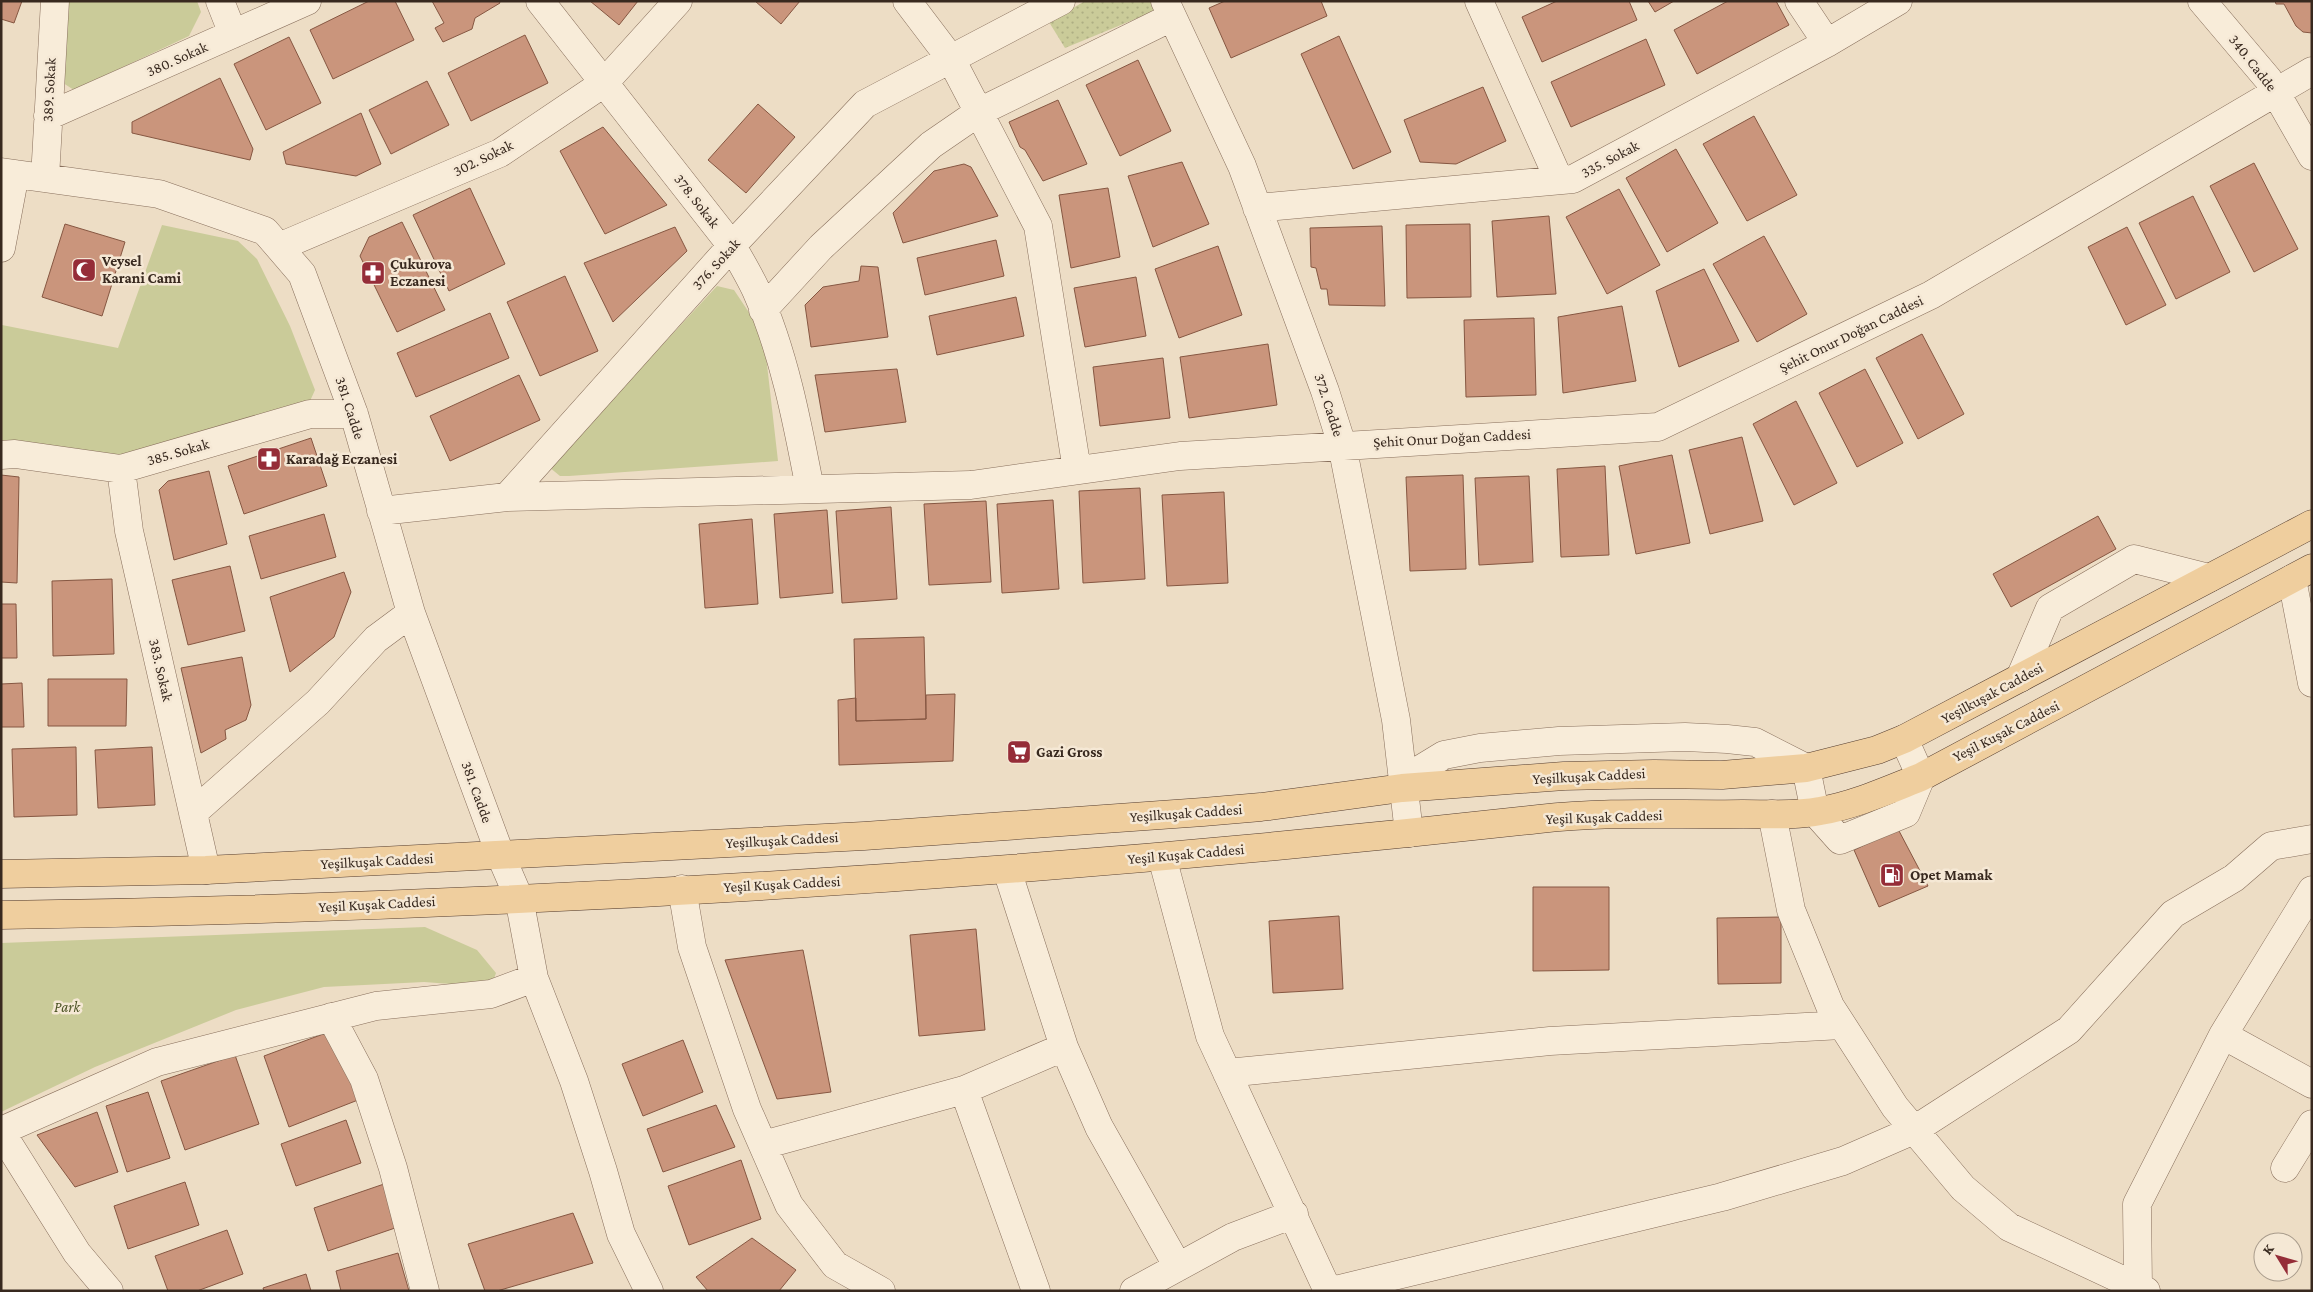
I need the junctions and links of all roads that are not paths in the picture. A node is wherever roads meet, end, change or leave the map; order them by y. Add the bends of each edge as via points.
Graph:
1 (55, 1) edge
2 (220, 1) edge
3 (307, 1) edge
4 (540, 1) edge
5 (678, 1) edge
6 (907, 1) edge
7 (1061, 1) edge
8 (1479, 1) edge
9 (1799, 1) edge
10 (1898, 1) edge
11 (2202, 1) edge
12 (1169, 9) edge
13 (233, 34) junction
14 (1827, 43) junction
15 (951, 59) junction
16 (2312, 71) edge
17 (604, 83) junction
18 (2276, 92) junction
19 (979, 112) junction
20 (48, 116) junction
21 (2312, 156) edge
22 (8, 173) edge
23 (45, 178) junction
24 (1559, 180) junction
25 (1257, 208) junction
26 (732, 246) junction
27 (279, 247) junction
28 (1, 248) edge
29 (763, 310) junction
30 (354, 414) junction
31 (1342, 445) junction
32 (1, 454) edge
33 (121, 469) junction
34 (1077, 470) junction
35 (810, 489) junction
36 (507, 497) junction
37 (381, 511) junction
38 (2312, 524) edge
39 (2302, 574) edge
40 (2209, 578) junction
41 (411, 612) junction
42 (2020, 678) junction
43 (2312, 683) edge
44 (1904, 739) junction
45 (1806, 768) junction
46 (1921, 776) junction
47 (1402, 788) junction
48 (1814, 812) junction
49 (193, 813) junction
50 (1772, 814) junction
51 (1409, 833) junction
52 (2312, 838) edge
53 (500, 854) junction
54 (1162, 856) junction
55 (206, 870) junction
56 (1007, 870) junction
57 (1, 874) edge
58 (682, 889) junction
59 (2312, 890) edge
60 (520, 898) junction
61 (1, 915) edge
62 (534, 978) junction
63 (331, 1017) junction
64 (1842, 1025) junction
65 (2223, 1035) junction
66 (1064, 1046) junction
67 (1227, 1073) junction
68 (2312, 1084) edge
69 (964, 1090) junction
70 (2312, 1124) edge
71 (1914, 1130) junction
72 (1, 1132) edge
73 (763, 1145) junction
74 (2285, 1168) dead end
75 (1294, 1214) junction
76 (1178, 1267) junction
77 (2142, 1289) edge
78 (108, 1291) edge
79 (425, 1291) edge
80 (649, 1291) edge
81 (881, 1291) edge
82 (1036, 1291) edge
83 (1134, 1291) edge
84 (1330, 1291) edge

1 - 20 street, 389. Sokak
2 - 13 street
3 - 13 street, 380. Sokak
4 - 17 street, 378. Sokak
5 - 17 street, 302. Sokak
6 - 15 street
7 - 15 street, 376. Sokak
8 - 24 street
9 - 14 street
10 - 14 street, 335. Sokak
11 - 18 street, 340. Cadde
12 - 19 street
12 - 25 street, 372. Cadde via 1242,166
13 - 20 street, 380. Sokak
14 - 24 street, 335. Sokak via 1573,179
15 - 19 street
15 - 26 street, 376. Sokak via 865,104
16 - 18 street, Şehit Onur Doğan Caddesi
17 - 26 street, 378. Sokak
17 - 27 street, 302. Sokak via 500,153
18 - 21 street, 340. Cadde
18 - 31 street, Şehit Onur Doğan Caddesi via 1931,295 1658,427
19 - 29 street via 931,145 821,247
19 - 34 street via 1038,226
20 - 23 street, 389. Sokak
22 - 23 street, 381. Cadde
22 - 28 street
23 - 27 street, 381. Cadde via 158,194 265,231
24 - 25 street, 335. Sokak
25 - 31 street, 372. Cadde
26 - 29 street, 378. Sokak via 756,289
26 - 36 street, 376. Sokak
27 - 30 street, 381. Cadde via 302,274
29 - 35 street, 378. Sokak via 795,410
30 - 33 street, 385. Sokak via 310,414
30 - 37 street, 381. Cadde
31 - 34 street, Şehit Onur Doğan Caddesi via 1180,456
31 - 47 street, 372. Cadde via 1396,720
32 - 33 street, 385. Sokak
33 - 49 street, 383. Sokak via 129,531
34 - 35 street, Şehit Onur Doğan Caddesi via 970,485
35 - 36 street, Şehit Onur Doğan Caddesi
36 - 37 street
37 - 41 street, 381. Cadde
38 - 40 main road, Yeşilkuşak Caddesi
39 - 43 street
39 - 46 main road, Yeşil Kuşak Caddesi
40 - 42 main road, Yeşilkuşak Caddesi
40 - 42 street via 2134,560 2050,608
41 - 49 street via 376,639 318,702
41 - 53 street, 381. Cadde
42 - 44 main road, Yeşilkuşak Caddesi
44 - 45 main road, Yeşilkuşak Caddesi via 1878,750
44 - 46 street
45 - 47 main road, Yeşilkuşak Caddesi via 1722,775 1564,776
45 - 47 street via 1755,742 1728,739 1685,736 1559,741 1480,748 1444,755 1421,769
45 - 48 street
46 - 48 main road, Yeşil Kuşak Caddesi via 1854,803
47 - 51 street, 372. Cadde
47 - 53 main road, Yeşilkuşak Caddesi via 1193,813 864,836
48 - 50 main road, Yeşil Kuşak Caddesi
49 - 55 street, 383. Sokak
50 - 51 main road, Yeşil Kuşak Caddesi via 1575,815
50 - 64 street via 1791,910 1830,1006
51 - 54 main road, Yeşil Kuşak Caddesi
52 - 71 street via 2271,846 2234,878 2173,914 2069,1030
53 - 55 main road, Yeşilkuşak Caddesi
53 - 60 street, 381. Cadde
54 - 56 main road, Yeşil Kuşak Caddesi
54 - 67 street via 1210,1036
55 - 57 main road, Yeşilkuşak Caddesi
56 - 58 main road, Yeşil Kuşak Caddesi
56 - 66 street
58 - 60 main road, Yeşil Kuşak Caddesi
58 - 73 street via 692,948 747,1109
59 - 65 street
60 - 61 main road, Yeşil Kuşak Caddesi via 223,912
60 - 62 street, 381. Cadde
62 - 63 street via 491,994 376,1006
62 - 80 street, 381. Cadde via 574,1082 621,1234
63 - 72 street via 157,1062
63 - 79 street via 364,1079 393,1168
64 - 67 street via 1550,1041
64 - 71 street via 1894,1107
65 - 68 street
65 - 77 street via 2136,1204
66 - 69 street
66 - 76 street via 1099,1127
67 - 75 street
69 - 73 street
69 - 82 street
70 - 74 street
71 - 77 street via 1963,1188 2009,1227
71 - 84 street via 1843,1161 1722,1197
72 - 78 street via 77,1253
73 - 81 street via 789,1205 835,1265
75 - 76 street via 1233,1237
75 - 84 street
76 - 83 street

